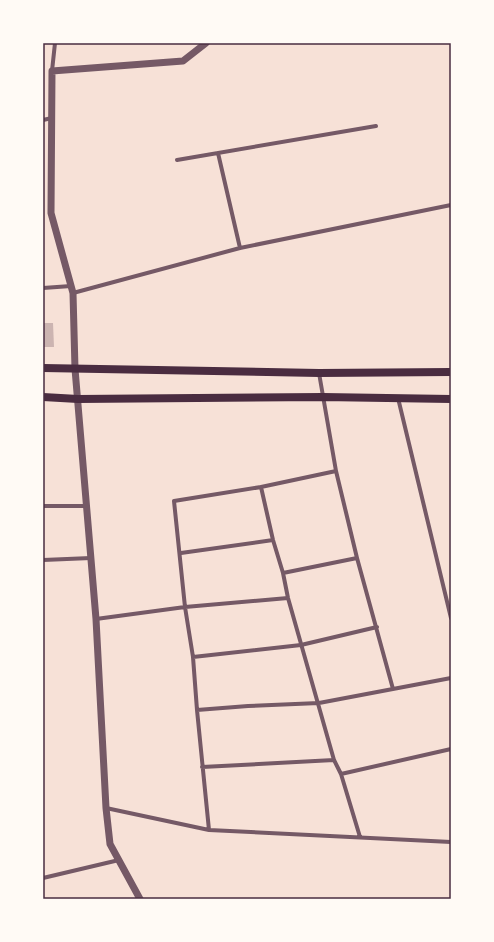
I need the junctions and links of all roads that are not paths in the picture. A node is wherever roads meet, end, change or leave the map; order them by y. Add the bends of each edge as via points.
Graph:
1 (55, 43) edge
2 (206, 43) edge
3 (52, 71) junction
4 (52, 118) junction
5 (43, 120) edge
6 (376, 126) dead end
7 (218, 153) junction
8 (177, 160) dead end
9 (451, 205) edge
10 (240, 248) junction
11 (43, 288) edge
12 (72, 290) junction
13 (43, 368) edge
14 (75, 369) junction
15 (319, 372) junction
16 (451, 372) edge
17 (323, 396) junction
18 (43, 397) edge
19 (398, 397) junction
20 (78, 399) junction
21 (451, 399) edge
22 (336, 471) junction
23 (261, 487) junction
24 (43, 506) edge
25 (87, 506) junction
26 (273, 540) junction
27 (180, 553) junction
28 (91, 558) junction
29 (357, 558) junction
30 (43, 560) edge
31 (283, 573) junction
32 (288, 598) junction
33 (185, 607) junction
34 (451, 618) edge
35 (96, 619) junction
36 (377, 627) junction
37 (301, 644) junction
38 (193, 657) junction
39 (451, 678) edge
40 (393, 689) junction
41 (319, 703) junction
42 (197, 710) junction
43 (451, 749) edge
44 (334, 760) junction
45 (202, 767) junction
46 (342, 774) junction
47 (106, 808) junction
48 (209, 830) junction
49 (360, 837) junction
50 (451, 842) edge
51 (119, 860) junction
52 (43, 878) edge
53 (140, 899) edge

1 - 3 street
2 - 3 street via 183,60
3 - 4 street
4 - 5 street
4 - 12 street via 51,213
6 - 7 street
7 - 8 street
7 - 10 street
9 - 10 street
10 - 12 street
11 - 12 street
12 - 14 street
13 - 14 main road
14 - 15 main road
14 - 20 street
15 - 16 main road
15 - 17 street
17 - 19 main road
17 - 20 main road
17 - 22 street
18 - 20 main road
19 - 21 main road
19 - 34 street
20 - 25 street
22 - 23 street
22 - 29 street
23 - 26 street
23 - 27 street via 174,501
24 - 25 street
25 - 28 street
26 - 27 street
26 - 31 street
27 - 33 street
28 - 30 street
28 - 35 street
29 - 31 street
29 - 36 street
31 - 32 street
32 - 33 street
32 - 37 street
33 - 35 street
33 - 38 street
35 - 47 street
36 - 37 street
36 - 40 street
37 - 38 street
37 - 41 street
38 - 42 street
39 - 40 street
40 - 41 street
41 - 42 street
41 - 44 street
42 - 45 street
43 - 46 street
44 - 45 street
44 - 46 street
45 - 48 street
46 - 49 street
47 - 48 street
47 - 51 street via 110,844
48 - 49 street
49 - 50 street
51 - 52 street
51 - 53 street

